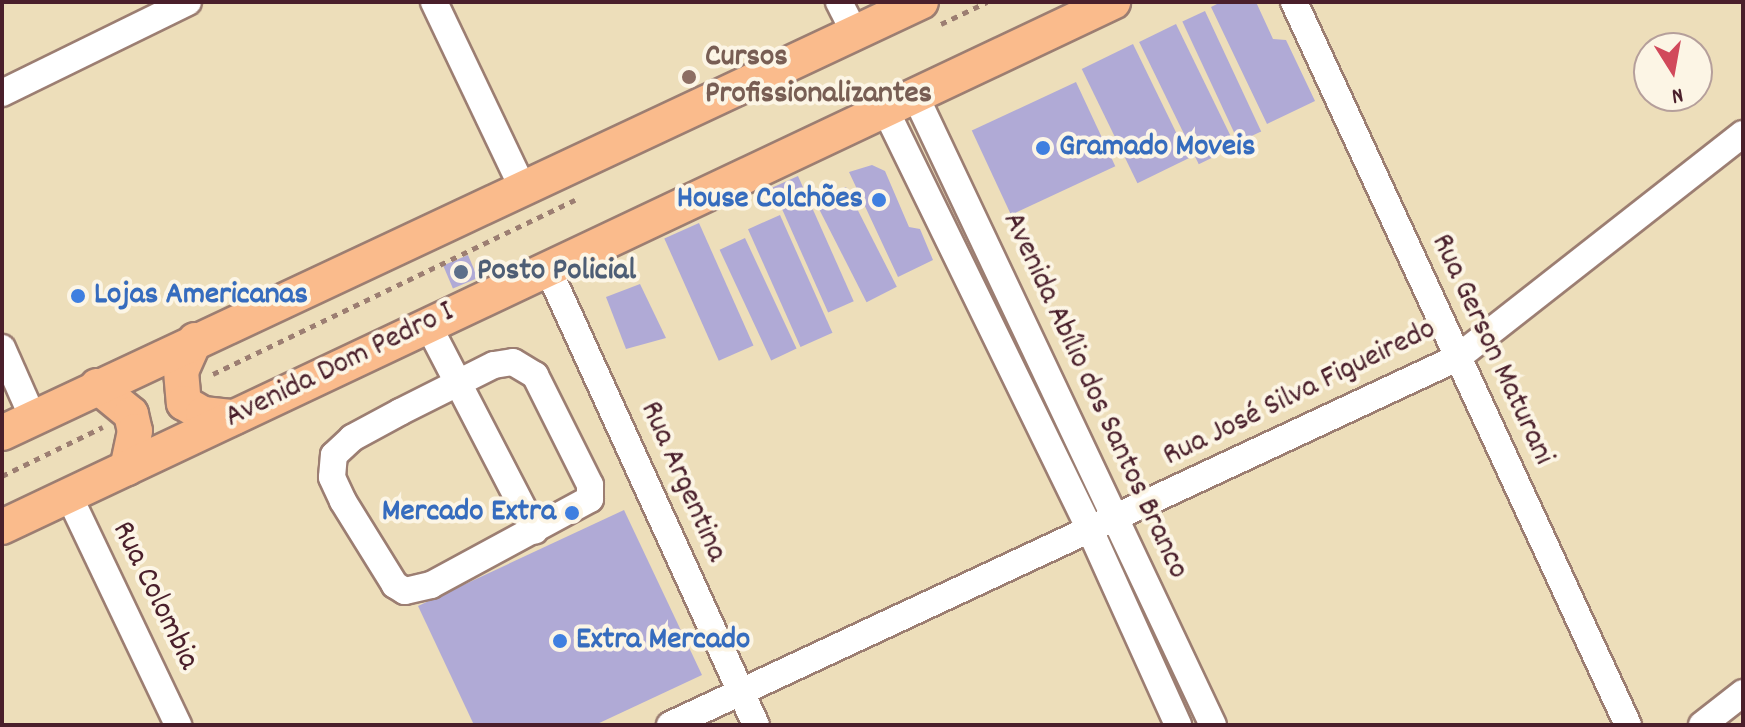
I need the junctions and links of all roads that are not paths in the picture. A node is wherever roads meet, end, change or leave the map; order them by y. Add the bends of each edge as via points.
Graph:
1 (188, 2) edge
2 (434, 2) edge
3 (839, 2) edge
4 (1113, 2) edge
5 (1294, 2) edge
6 (926, 16) edge
7 (869, 19) edge
8 (2, 93) edge
9 (900, 102) junction
10 (1743, 134) edge
11 (523, 189) junction
12 (547, 267) junction
13 (427, 323) junction
14 (195, 340) junction
15 (2, 348) edge
16 (1457, 358) junction
17 (457, 383) junction
18 (97, 386) junction
19 (234, 417) junction
20 (33, 418) junction
21 (2, 433) edge
22 (127, 468) junction
23 (69, 496) junction
24 (1103, 526) junction
25 (2, 527) edge
26 (535, 531) junction
27 (740, 692) junction
28 (1743, 693) edge
29 (178, 725) edge
30 (670, 725) edge
31 (756, 725) edge
32 (1178, 725) edge
33 (1213, 725) edge
34 (1628, 725) edge
35 (1702, 725) edge

1 - 8 street
2 - 11 street
3 - 7 street
4 - 9 main road, Avenida Dom Pedro I
5 - 16 street, Rua Gerson Maturani
6 - 7 main road
7 - 11 main road
9 - 12 main road, Avenida Dom Pedro I
9 - 24 street, Avenida Abílio dos Santos Branco
10 - 16 street, Rua José Silva Figueiredo
11 - 14 main road
12 - 13 main road, Avenida Dom Pedro I
12 - 27 street, Rua Argentina
13 - 17 street
13 - 19 main road, Avenida Dom Pedro I
14 - 18 main road
14 - 19 main road via 181,371 184,403 203,414
15 - 20 street
16 - 24 street, Rua José Silva Figueiredo
16 - 34 street, Rua Gerson Maturani
17 - 26 street
17 - 26 street via 513,362 535,375 590,485 590,499
17 - 26 street via 352,438 334,455 332,477 343,501 395,585 405,591 431,585
18 - 20 main road
18 - 22 main road via 131,414 135,431
19 - 22 main road, Avenida Dom Pedro I
20 - 21 main road
22 - 23 main road, Avenida Dom Pedro I
23 - 25 main road, Avenida Dom Pedro I
23 - 29 street, Rua Colombia
24 - 27 street, Rua José Silva Figueiredo
24 - 32 street, Avenida Abílio dos Santos Branco
24 - 33 street, Avenida Abílio dos Santos Branco
27 - 30 street, Rua José Silva Figueiredo
27 - 31 street, Rua Argentina
28 - 35 street

